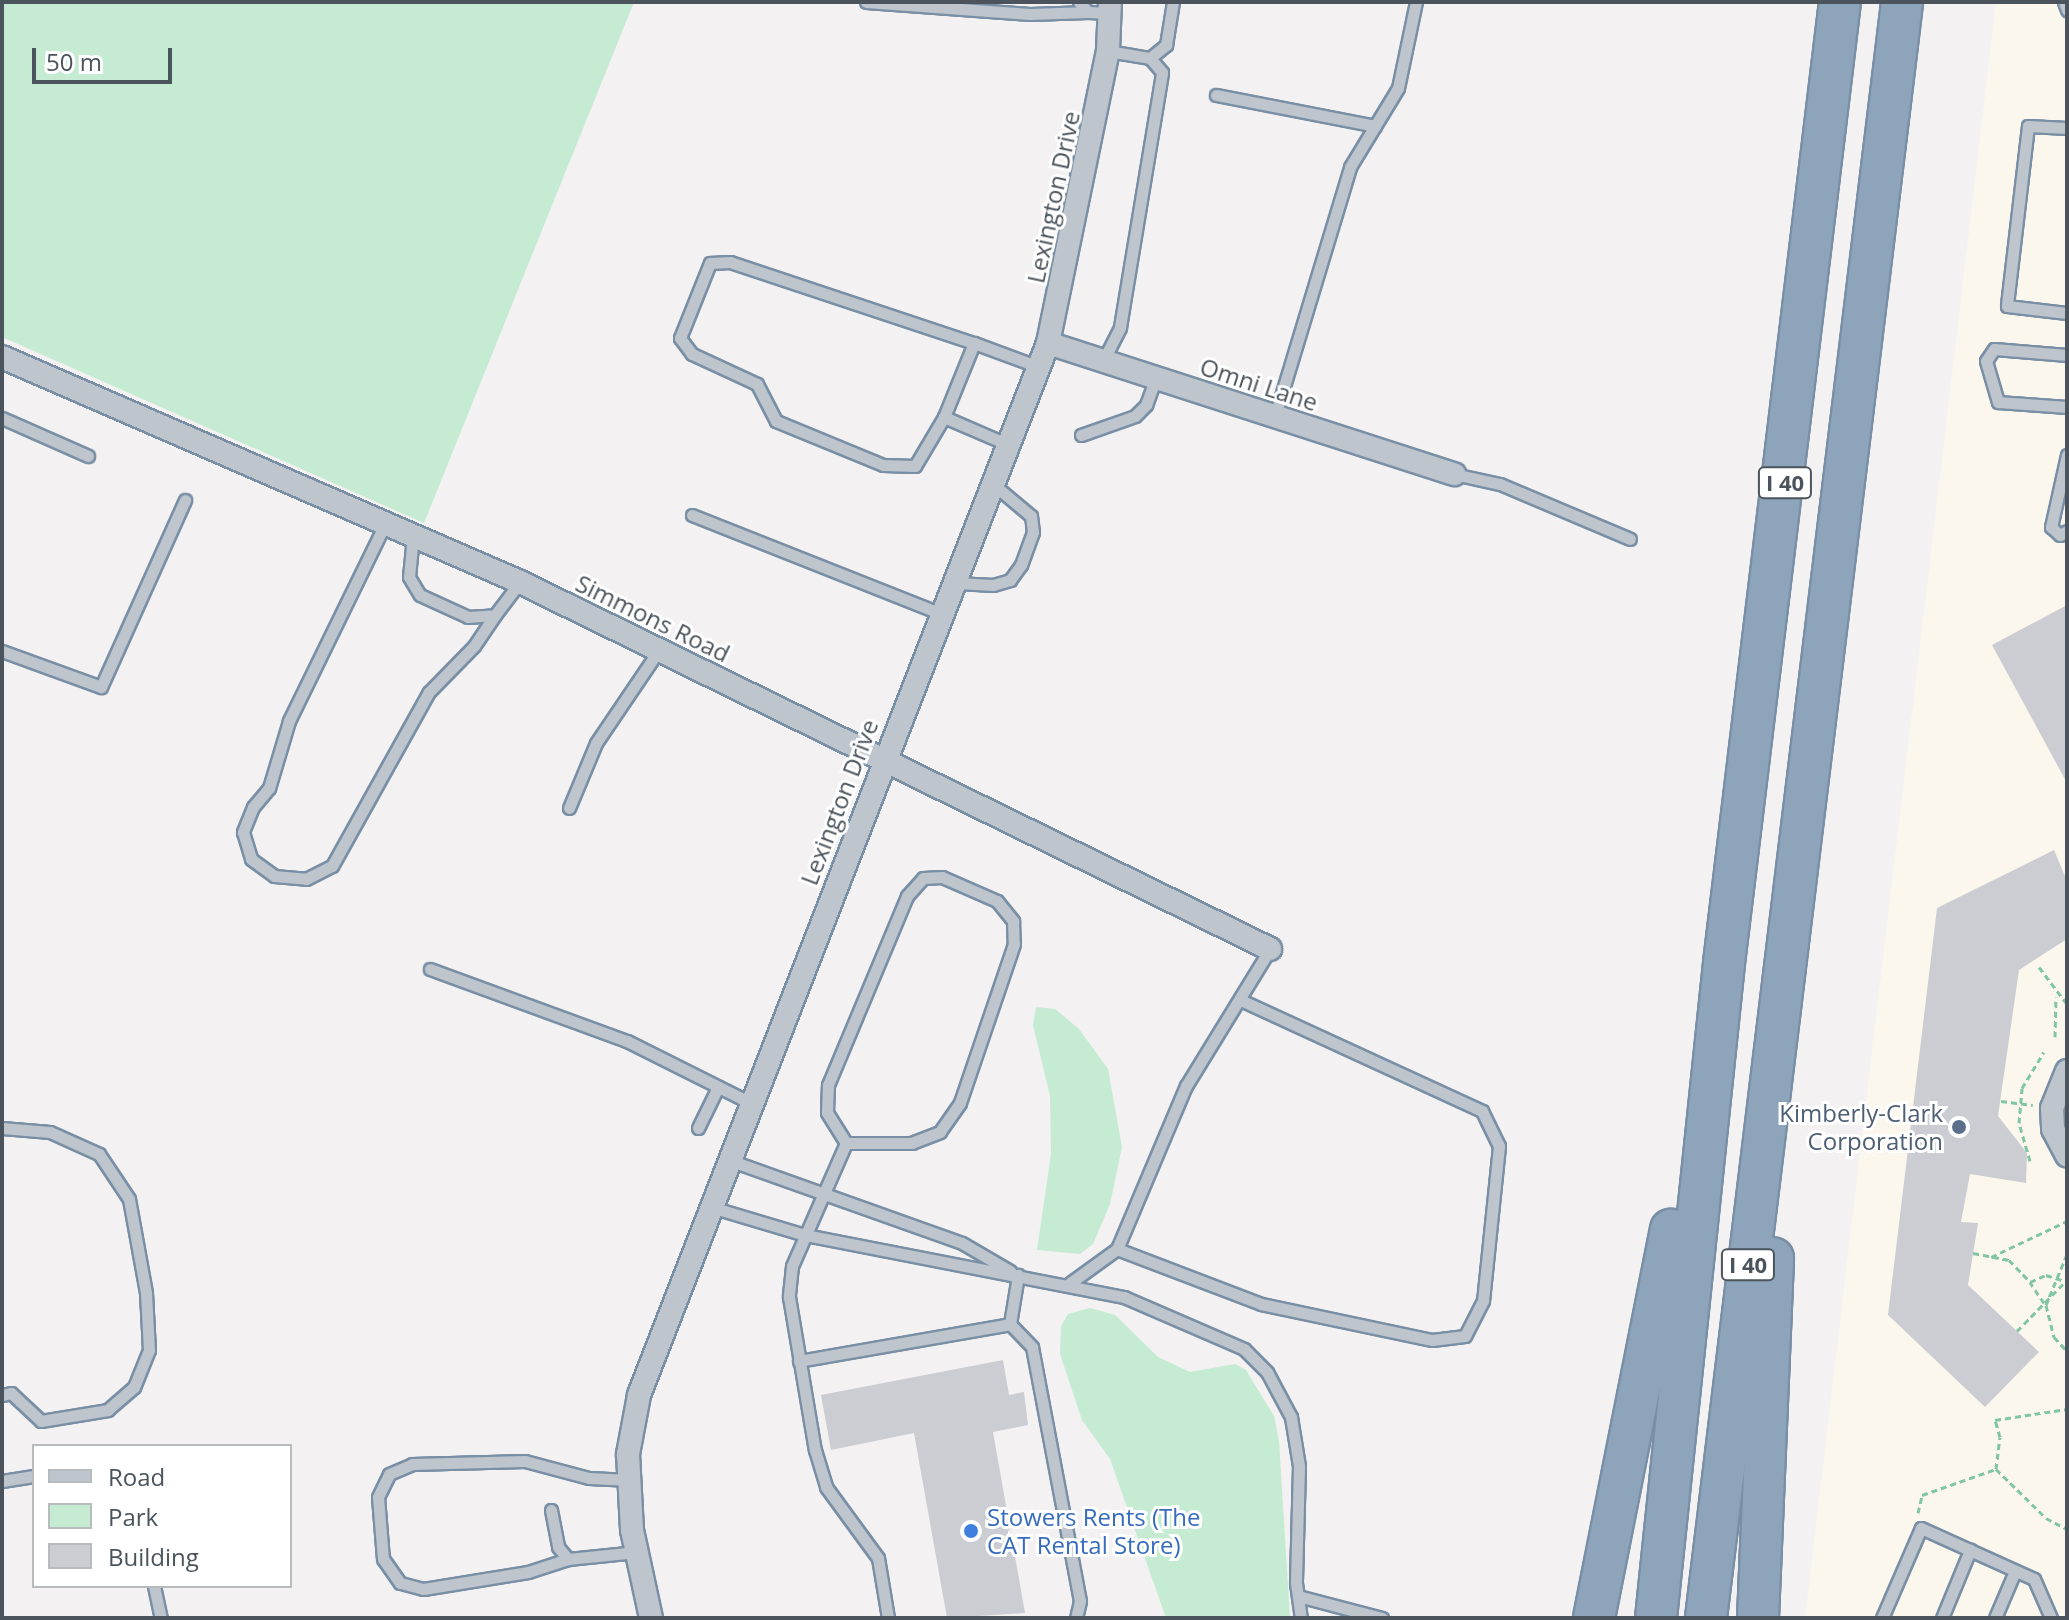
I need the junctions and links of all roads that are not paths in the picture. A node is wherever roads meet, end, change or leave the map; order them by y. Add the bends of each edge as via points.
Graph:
1 (866, 2) edge
2 (1079, 2) edge
3 (1173, 2) edge
4 (1416, 2) edge
5 (1840, 2) edge
6 (1902, 2) edge
7 (2064, 2) edge
8 (1102, 9) edge
9 (2067, 10) edge
10 (1108, 51) junction
11 (1150, 58) junction
12 (1216, 95) dead end
13 (1375, 126) junction
14 (2067, 128) edge
15 (2067, 313) edge
16 (974, 343) junction
17 (1048, 343) junction
18 (2067, 355) edge
19 (2, 357) edge
20 (1103, 361) junction
21 (1039, 367) junction
22 (1156, 378) junction
23 (2067, 407) edge
24 (1275, 416) junction
25 (944, 417) junction
26 (2, 418) edge
27 (1081, 435) dead end
28 (1009, 445) junction
29 (2067, 455) edge
30 (88, 456) dead end
31 (1454, 474) joint
32 (994, 485) junction
33 (185, 500) dead end
34 (692, 515) dead end
35 (385, 524) junction
36 (2067, 531) edge
37 (413, 536) junction
38 (1630, 539) dead end
39 (520, 582) junction
40 (957, 583) junction
41 (495, 615) junction
42 (944, 615) junction
43 (659, 650) junction
44 (2, 651) edge
45 (884, 758) junction
46 (569, 808) dead end
47 (1794, 912) junction
48 (1270, 949) joint
49 (1724, 963) junction
50 (430, 969) dead end
51 (1241, 1000) junction
52 (2067, 1071) edge
53 (718, 1087) junction
54 (751, 1103) junction
55 (2, 1128) edge
56 (698, 1128) dead end
57 (846, 1143) junction
58 (2067, 1155) edge
59 (729, 1160) junction
60 (823, 1192) junction
61 (711, 1207) junction
62 (805, 1235) junction
63 (1117, 1249) junction
64 (1018, 1275) junction
65 (1070, 1283) junction
66 (1010, 1324) junction
67 (799, 1361) junction
68 (2, 1395) edge
69 (32, 1476) edge
70 (630, 1480) junction
71 (2, 1481) edge
72 (551, 1510) dead end
73 (1970, 1550) junction
74 (637, 1552) junction
75 (568, 1559) junction
76 (2015, 1571) junction
77 (154, 1588) edge
78 (1298, 1596) junction
79 (161, 1618) edge
80 (651, 1618) edge
81 (888, 1618) edge
82 (1076, 1618) edge
83 (1301, 1618) edge
84 (1382, 1618) edge
85 (1594, 1618) edge
86 (1656, 1618) edge
87 (1706, 1618) edge
88 (1758, 1618) edge
89 (1882, 1618) edge
90 (1942, 1618) edge
91 (1995, 1618) edge
92 (2051, 1618) edge

1 - 8 lane via 1030,14
2 - 8 lane
3 - 11 lane via 1166,45
4 - 13 lane via 1398,88
5 - 49 highway, I 40
6 - 47 highway, I 40
7 - 9 lane
8 - 10 street, Lexington Drive
10 - 11 lane
10 - 17 street, Lexington Drive
11 - 20 lane via 1162,72 1120,327
12 - 13 lane
13 - 24 lane via 1350,167
14 - 15 lane via 2028,126 2007,306
16 - 21 lane
16 - 25 lane
16 - 25 lane via 730,262 710,263 680,338 692,354 757,384 776,421 883,465 915,466
17 - 20 street, Omni Lane
17 - 21 street, Lexington Drive
18 - 23 lane via 1994,349 1986,361 1998,402
19 - 35 street, Simmons Road
20 - 22 street, Omni Lane
21 - 28 street, Lexington Drive
22 - 24 street, Omni Lane
22 - 27 lane via 1146,405 1135,416
24 - 31 street, Omni Lane
25 - 28 lane
26 - 30 lane
28 - 32 street, Lexington Drive
29 - 36 lane via 2051,527 2060,535
31 - 38 lane via 1500,484
32 - 40 street, Lexington Drive
32 - 40 lane via 1031,516 1033,532 1021,565 1010,580
33 - 44 lane via 101,687
34 - 42 lane
35 - 37 street, Simmons Road
35 - 41 lane via 289,721 269,788 253,807 243,832 251,859 274,876 306,879 332,866 429,692 474,646
37 - 39 street, Simmons Road
37 - 41 lane via 409,577 420,595 468,617
39 - 41 lane
39 - 43 street, Simmons Road
40 - 42 street, Lexington Drive
42 - 45 street, Lexington Drive
43 - 45 street, Simmons Road
43 - 46 lane via 596,743
45 - 48 street, Simmons Road
45 - 54 street, Lexington Drive
47 - 87 highway, I 40
47 - 88 highway via 1794,988 1772,1263
48 - 51 lane
49 - 85 highway via 1684,1135 1665,1279
49 - 86 highway, I 40
50 - 53 lane via 627,1041
51 - 63 lane via 1186,1086
51 - 63 lane via 1482,1111 1499,1146 1483,1301 1465,1336 1432,1340 1261,1304
52 - 58 street via 2052,1108 2053,1129
53 - 54 lane
53 - 56 lane
54 - 59 street, Lexington Drive
55 - 68 lane via 50,1132 99,1154 129,1199 146,1293 149,1350 134,1387 108,1410 41,1421 11,1393
57 - 57 lane via 912,1143 940,1132 960,1103 1014,944 1013,921 997,901 942,877 923,878 907,896 828,1085 827,1112
57 - 60 lane
59 - 60 lane
59 - 61 street, Lexington Drive
60 - 62 lane
60 - 64 lane via 962,1243
61 - 62 lane
61 - 70 street, Lexington Drive via 639,1395 628,1454
62 - 64 lane
62 - 67 lane via 792,1266 789,1297
63 - 65 lane
64 - 65 lane
64 - 66 lane
65 - 78 lane via 1124,1297 1236,1344 1267,1372 1291,1417 1299,1466
66 - 67 lane
66 - 82 lane via 1032,1347 1080,1601
67 - 81 lane via 826,1487 878,1558
69 - 71 lane
70 - 74 street, Lexington Drive
70 - 75 lane via 589,1478 525,1461 412,1464 389,1474 378,1497 383,1559 400,1583 423,1589 528,1572
72 - 75 lane via 558,1547
73 - 76 lane
73 - 89 lane via 1921,1528
73 - 90 lane
74 - 75 lane
74 - 80 street, Lexington Drive
76 - 91 lane
76 - 92 lane via 2034,1579
77 - 79 lane
78 - 83 lane
78 - 84 lane

